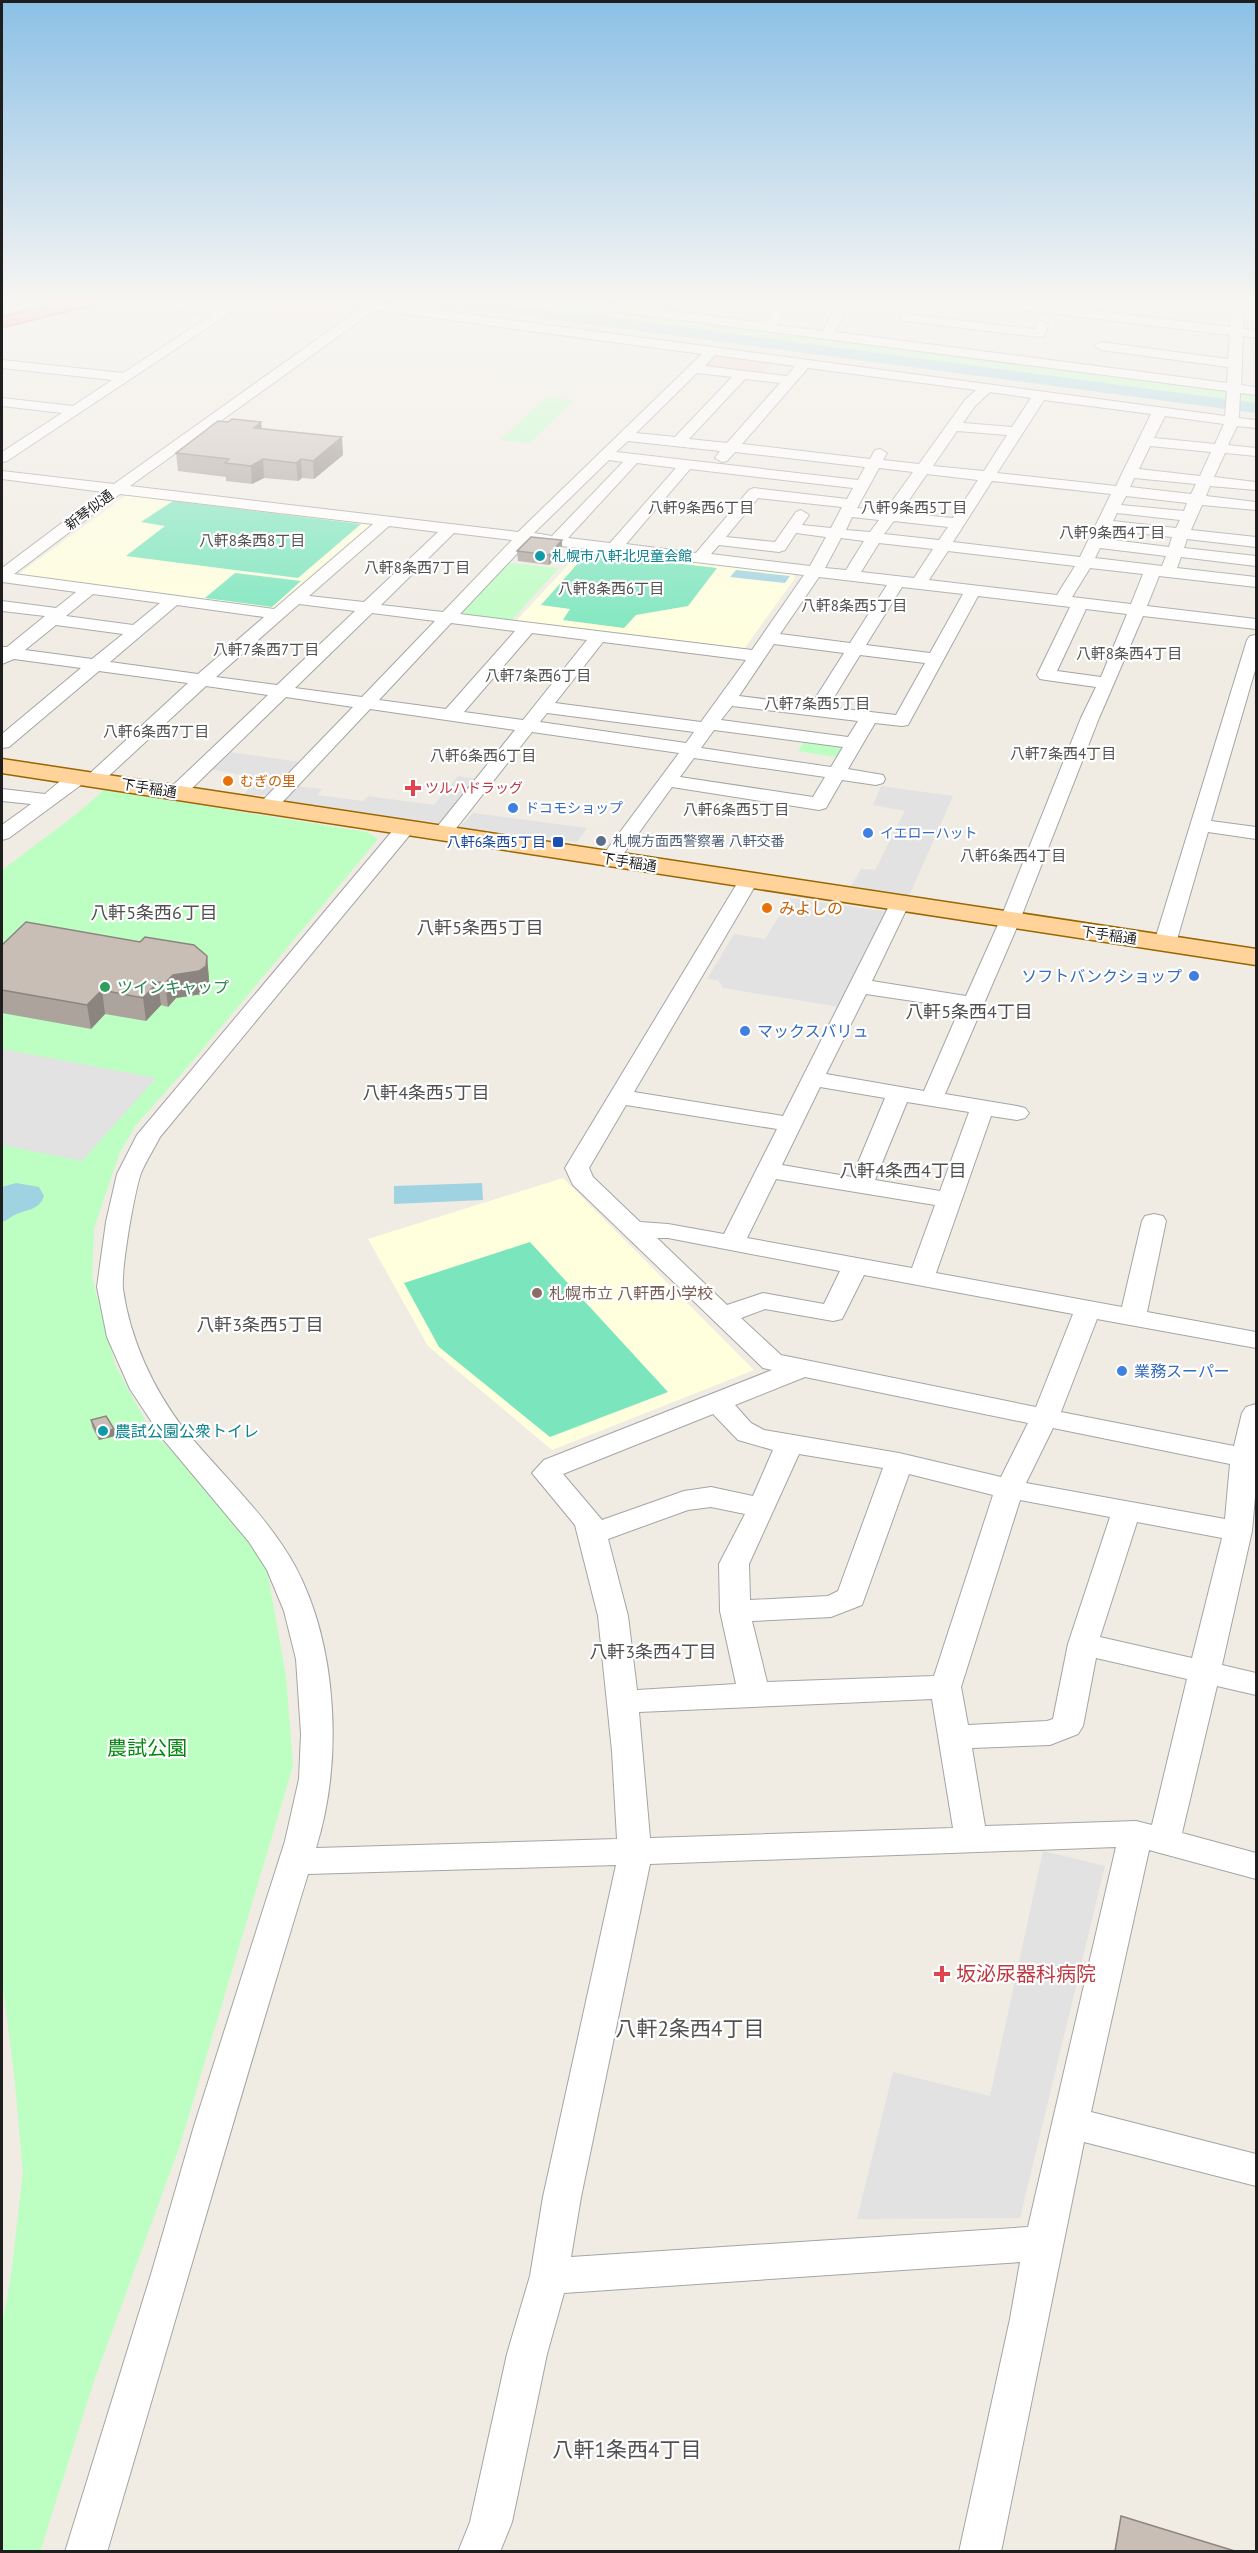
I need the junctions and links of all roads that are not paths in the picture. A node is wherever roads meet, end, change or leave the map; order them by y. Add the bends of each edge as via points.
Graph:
1 (62, 418) edge
2 (216, 418) edge
3 (643, 418) edge
4 (700, 418) edge
5 (756, 418) edge
6 (959, 418) edge
7 (1025, 418) edge
8 (1130, 418) edge
9 (1145, 418) edge
10 (1231, 418) edge
11 (1158, 421) junction
12 (1230, 424) junction
13 (1257, 424) edge
14 (953, 426) junction
15 (1198, 431) dead end
16 (1016, 432) junction
17 (626, 436) junction
18 (1257, 437) edge
19 (1145, 441) junction
20 (678, 442) junction
21 (731, 447) junction
22 (1219, 449) junction
23 (1257, 452) edge
24 (603, 455) junction
25 (2, 458) edge
26 (877, 458) junction
27 (633, 459) junction
28 (686, 465) junction
29 (713, 468) junction
30 (924, 469) junction
31 (1130, 473) junction
32 (2, 475) edge
33 (990, 476) junction
34 (1206, 481) junction
35 (862, 485) junction
36 (1257, 486) edge
37 (118, 488) junction
38 (1120, 490) junction
39 (812, 500) junction
40 (1198, 500) junction
41 (1257, 506) edge
42 (850, 508) junction
43 (1111, 508) junction
44 (891, 516) junction
45 (1196, 517) junction
46 (385, 521) junction
47 (959, 523) junction
48 (1103, 525) junction
49 (451, 528) junction
50 (792, 528) junction
51 (1181, 534) junction
52 (835, 535) junction
53 (523, 537) junction
54 (873, 539) junction
55 (715, 540) junction
56 (556, 541) junction
57 (1257, 542) edge
58 (1095, 543) junction
59 (943, 547) junction
60 (614, 548) junction
61 (1175, 553) junction
62 (1017, 555) junction
63 (700, 558) junction
64 (1257, 561) edge
65 (1085, 563) junction
66 (815, 571) junction
67 (1161, 571) junction
68 (851, 575) junction
69 (2, 576) edge
70 (898, 581) junction
71 (1257, 582) edge
72 (920, 583) junction
73 (89, 589) junction
74 (973, 590) junction
75 (995, 592) junction
76 (296, 599) junction
77 (174, 600) junction
78 (1062, 601) junction
79 (1080, 603) junction
80 (2, 606) edge
81 (369, 607) junction
82 (1138, 610) junction
83 (278, 614) junction
84 (56, 616) junction
85 (447, 618) junction
86 (1257, 624) edge
87 (527, 628) junction
88 (137, 631) junction
89 (599, 636) junction
90 (769, 638) junction
91 (1257, 640) edge
92 (855, 649) junction
93 (5, 655) edge
94 (756, 656) junction
95 (935, 659) junction
96 (96, 665) junction
97 (202, 680) junction
98 (1107, 683) junction
99 (282, 691) junction
100 (727, 700) junction
101 (367, 703) junction
102 (543, 707) junction
103 (816, 711) junction
104 (1235, 712) junction
105 (451, 715) junction
106 (1257, 715) edge
107 (869, 717) junction
108 (528, 725) junction
109 (707, 726) junction
110 (2, 743) edge
111 (854, 743) junction
112 (690, 750) junction
113 (2, 766) edge
114 (837, 774) junction
115 (876, 778) dead end
116 (86, 779) junction
117 (667, 781) junction
118 (176, 793) junction
119 (2, 795) edge
120 (48, 800) junction
121 (268, 806) junction
122 (1201, 825) junction
123 (406, 827) junction
124 (443, 832) junction
125 (1257, 833) edge
126 (2, 834) edge
127 (610, 859) junction
128 (748, 881) junction
129 (899, 904) junction
130 (1010, 920) junction
131 (1165, 943) junction
132 (1257, 957) edge
133 (859, 986) junction
134 (974, 1004) junction
135 (813, 1079) junction
136 (898, 1094) junction
137 (620, 1096) junction
138 (931, 1100) junction
139 (982, 1108) junction
140 (1017, 1113) dead end
141 (791, 1124) junction
142 (768, 1170) junction
143 (861, 1185) junction
144 (949, 1200) junction
145 (1154, 1221) dead end
146 (632, 1229) junction
147 (732, 1243) junction
148 (855, 1266) junction
149 (921, 1278) junction
150 (1088, 1309) junction
151 (723, 1315) junction
152 (1133, 1317) junction
153 (1257, 1340) edge
154 (803, 1368) junction
155 (718, 1403) junction
156 (1257, 1413) edge
157 (1045, 1417) junction
158 (790, 1443) junction
159 (1251, 1459) edge
160 (899, 1462) junction
161 (1009, 1489) junction
162 (762, 1508) junction
163 (1126, 1512) junction
164 (1238, 1531) junction
165 (592, 1534) junction
166 (735, 1611) junction
167 (1083, 1644) junction
168 (1205, 1672) junction
169 (1257, 1684) edge
170 (946, 1687) junction
171 (754, 1694) junction
172 (623, 1702) junction
173 (955, 1737) junction
174 (1150, 1838) junction
175 (971, 1839) junction
176 (634, 1851) junction
177 (296, 1861) junction
178 (1257, 1866) edge
179 (1071, 2123) junction
180 (1257, 2170) edge
181 (1043, 2243) junction
182 (549, 2276) junction
183 (86, 2552) edge
184 (479, 2552) edge
185 (980, 2552) edge

1 - 25 street
2 - 37 street, 新琴似通
3 - 17 street
4 - 20 street
5 - 21 street
6 - 14 street
7 - 16 street
8 - 11 street
9 - 11 street
10 - 12 street
11 - 12 street
11 - 19 street
12 - 13 street
12 - 15 street
12 - 18 street
12 - 22 street
14 - 16 street
14 - 30 street
16 - 33 street
17 - 20 street
17 - 24 street
19 - 22 street
19 - 31 street via 1144,457
20 - 21 street
21 - 26 street
21 - 29 street
22 - 23 street
22 - 34 street
24 - 27 street
24 - 53 street
26 - 30 street
26 - 35 street
27 - 28 street
27 - 56 street
28 - 29 street
28 - 60 street
29 - 35 street
30 - 33 street
30 - 44 street
31 - 34 street
31 - 38 street
32 - 37 street
33 - 38 street
33 - 47 street
34 - 36 street
34 - 40 street
35 - 42 street
37 - 46 street
37 - 69 street, 新琴似通
38 - 40 street
38 - 43 street
39 - 42 street
39 - 50 street
39 - 55 street via 754,493
40 - 41 street
40 - 45 street
42 - 44 street
42 - 52 street
43 - 45 street
43 - 48 street
44 - 47 street
44 - 54 street
45 - 51 street
46 - 49 street
46 - 76 street
47 - 59 street
48 - 51 street
48 - 58 street
49 - 53 street
49 - 81 street
50 - 52 street
50 - 55 street via 779,547
51 - 57 street
51 - 61 street
52 - 54 street
52 - 66 street
53 - 56 street
53 - 85 street
54 - 59 street
54 - 68 street
55 - 63 street
56 - 60 street
58 - 61 street
58 - 65 street
59 - 62 street
59 - 72 street
60 - 63 street
61 - 64 street
61 - 67 street
62 - 65 street
62 - 75 street
63 - 66 street
65 - 67 street
65 - 78 street
66 - 68 street
66 - 90 street
67 - 71 street
67 - 82 street
68 - 70 street
69 - 73 street
70 - 72 street
70 - 92 street
72 - 74 street
73 - 77 street
73 - 84 street
74 - 75 street
74 - 95 street
75 - 78 street
76 - 81 street
76 - 83 street
77 - 83 street
77 - 88 street
78 - 79 street
79 - 82 street
79 - 98 street via 1046,675
80 - 84 street
81 - 85 street
81 - 99 street
82 - 86 street
82 - 98 street
83 - 97 street
84 - 88 street
84 - 93 street
85 - 87 street
85 - 101 street
87 - 89 street
87 - 105 street
88 - 96 street
89 - 94 street
89 - 102 street
90 - 92 street
90 - 94 street
91 - 104 street
92 - 95 street
92 - 103 street
93 - 96 street
94 - 100 street
95 - 107 street via 902,721
96 - 97 street
96 - 110 street
97 - 99 street
97 - 116 street
98 - 130 street
99 - 101 street
99 - 118 street
100 - 103 street
100 - 109 street
101 - 105 street
101 - 121 street
102 - 108 street
102 - 109 street
103 - 107 street
104 - 106 street
104 - 122 street
105 - 108 street
107 - 111 street
108 - 112 street
108 - 124 street
109 - 111 street
109 - 112 street
111 - 114 street
112 - 114 street
112 - 117 street
113 - 116 main road, 下手稲通
114 - 115 street
114 - 117 street via 819,804
116 - 118 main road, 下手稲通
116 - 120 street
117 - 127 street
118 - 121 main road, 下手稲通
119 - 120 street
120 - 126 street
121 - 123 main road, 下手稲通
122 - 125 street
122 - 131 street
123 - 124 main road, 下手稲通
123 - 177 street via 149,1136 129,1174 110,1287 120,1337 144,1389 172,1433 260,1535 281,1568 299,1611 311,1659 317,1734 315,1779
124 - 127 main road, 下手稲通
127 - 128 main road, 下手稲通
128 - 129 main road, 下手稲通
128 - 137 street
129 - 130 main road, 下手稲通
129 - 133 street
130 - 131 main road, 下手稲通
130 - 134 street
131 - 132 main road, 下手稲通
133 - 134 street
133 - 135 street
134 - 138 street
135 - 136 street
135 - 141 street
136 - 138 street
136 - 143 street
137 - 141 street
137 - 146 street via 577,1168 582,1180
138 - 139 street
139 - 140 street
139 - 144 street
141 - 142 street
142 - 143 street
142 - 147 street
143 - 144 street
144 - 149 street
145 - 152 street
146 - 147 street via 668,1231
146 - 151 street
147 - 148 street
148 - 149 street
148 - 151 street via 833,1313 762,1301
149 - 150 street
150 - 152 street
150 - 157 street
151 - 154 street via 772,1362
152 - 153 street
154 - 155 street
154 - 157 street
155 - 158 street via 740,1430 754,1439
155 - 165 street via 546,1473 589,1522
156 - 159 street
157 - 159 street
157 - 161 street
158 - 160 street
158 - 162 street
159 - 164 street
160 - 161 street
160 - 166 street via 851,1598 831,1606
161 - 163 street
161 - 170 street
162 - 165 street via 711,1497 684,1501
162 - 166 street via 734,1564
163 - 164 street
163 - 167 street
164 - 168 street
165 - 172 street via 613,1617
166 - 171 street
167 - 168 street
167 - 173 street via 1067,1726 1050,1733
168 - 169 street
168 - 174 street
170 - 171 street
170 - 173 street
171 - 172 street
172 - 176 street
173 - 175 street
174 - 175 street
174 - 178 street
174 - 179 street
175 - 176 street
176 - 177 street
176 - 182 street
177 - 183 street via 212,2126
179 - 180 street
179 - 181 street
181 - 182 street
181 - 185 street
182 - 184 street via 527,2354 491,2522

